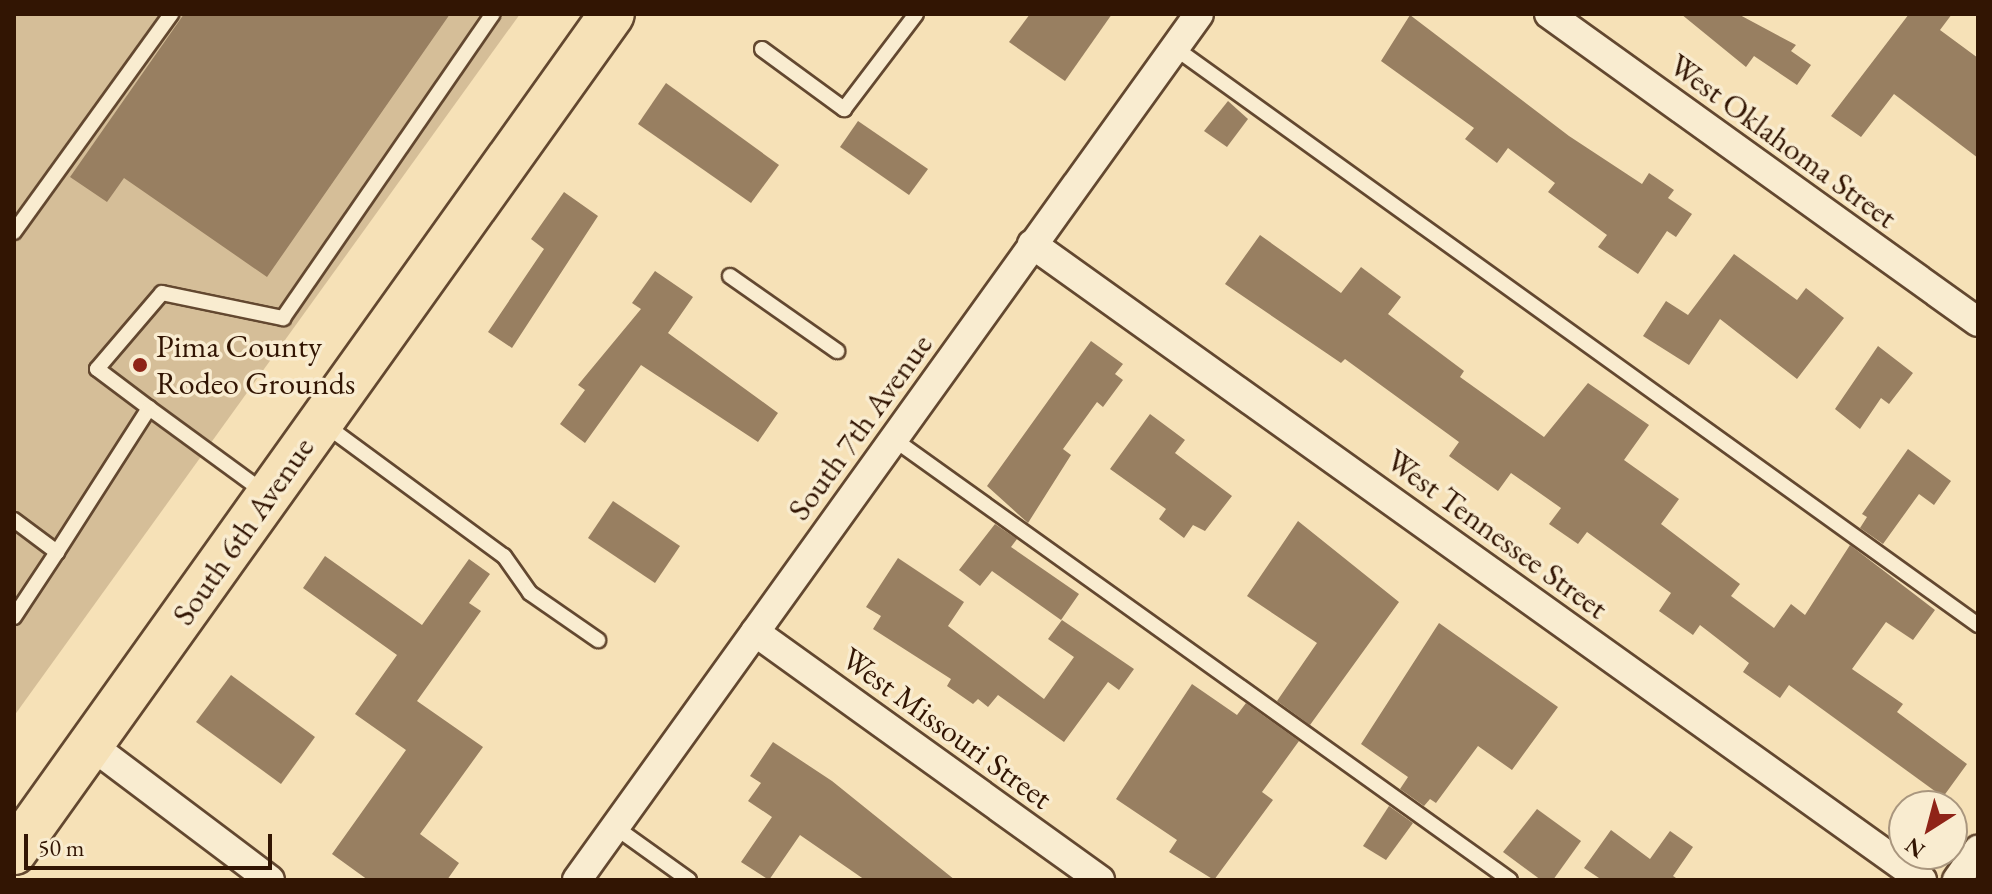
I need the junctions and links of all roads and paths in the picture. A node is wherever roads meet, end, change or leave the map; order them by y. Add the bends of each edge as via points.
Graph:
1 (171, 14) edge
2 (493, 14) edge
3 (612, 14) edge
4 (916, 14) edge
5 (1199, 14) edge
6 (1549, 14) edge
7 (1175, 48) junction
8 (762, 49) dead end
9 (14, 232) edge
10 (1032, 244) junction
11 (730, 276) dead end
12 (1978, 322) edge
13 (837, 351) dead end
14 (149, 408) junction
15 (321, 422) junction
16 (895, 440) junction
17 (269, 496) junction
18 (14, 520) edge
19 (57, 552) junction
20 (14, 617) edge
21 (1978, 625) edge
22 (755, 632) junction
23 (598, 640) dead end
24 (91, 745) junction
25 (615, 827) junction
26 (25, 829) edge
27 (1978, 850) edge
28 (270, 880) edge
29 (577, 880) edge
30 (689, 880) edge
31 (1100, 880) edge
32 (1510, 880) edge
33 (1922, 880) edge
34 (1957, 880) edge

1 - 9 lane
2 - 14 lane via 283,318 162,293 97,369
3 - 15 main road, South 6th Avenue
4 - 8 lane via 844,109
5 - 7 street, South 7th Avenue
6 - 12 street, West Oklahoma Street
7 - 10 street, South 7th Avenue
7 - 21 lane
10 - 16 street, South 7th Avenue
10 - 33 street, West Tennessee Street
11 - 13 lane
14 - 17 lane
14 - 19 lane
15 - 17 main road, South 6th Avenue
15 - 23 lane via 504,556 530,593
16 - 22 street, South 7th Avenue
16 - 32 lane
17 - 24 main road, South 6th Avenue
18 - 19 lane
19 - 20 lane
22 - 25 street, South 7th Avenue
22 - 31 street, West Missouri Street
24 - 26 main road, South 6th Avenue
24 - 28 street
25 - 29 street, South 7th Avenue
25 - 30 lane
27 - 34 street

